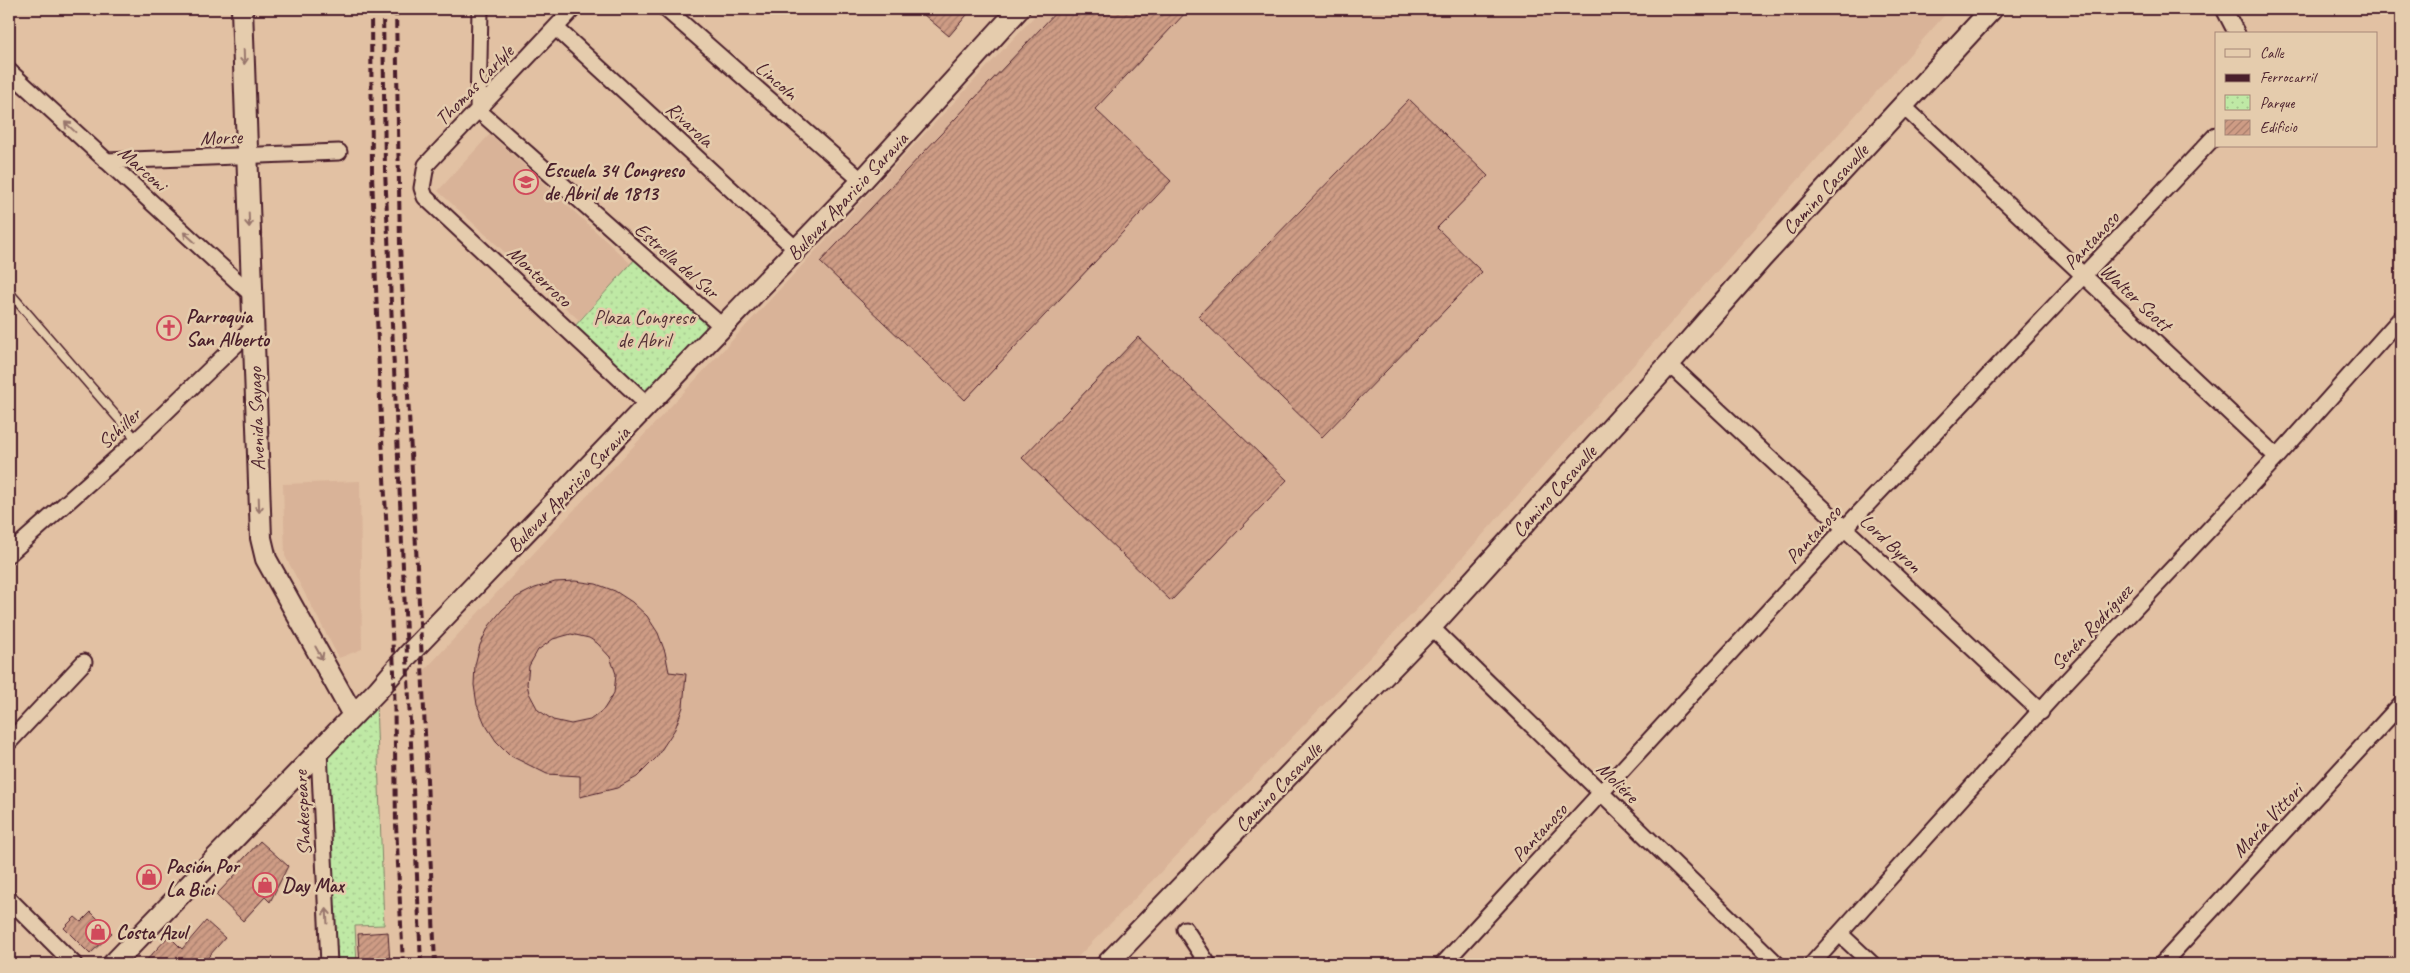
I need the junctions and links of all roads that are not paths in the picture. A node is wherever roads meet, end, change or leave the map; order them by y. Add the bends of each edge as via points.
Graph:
1 (242, 9) edge
2 (480, 9) edge
3 (573, 9) edge
4 (666, 9) edge
5 (1019, 9) edge
6 (1992, 9) edge
7 (2224, 9) edge
8 (556, 28) junction
9 (2236, 32) edge
10 (9, 71) edge
11 (1902, 105) junction
12 (478, 110) junction
13 (2215, 136) edge
14 (338, 152) dead end
15 (246, 156) junction
16 (106, 161) junction
17 (862, 182) junction
18 (426, 197) joint
19 (797, 250) junction
20 (2084, 276) junction
21 (9, 292) edge
22 (251, 294) junction
23 (2401, 318) edge
24 (723, 327) junction
25 (253, 328) junction
26 (1669, 364) junction
27 (648, 406) junction
28 (137, 440) junction
29 (2277, 457) junction
30 (1845, 528) junction
31 (9, 554) edge
32 (1431, 627) junction
33 (84, 662) dead end
34 (2401, 704) edge
35 (2041, 712) junction
36 (353, 715) junction
37 (9, 742) edge
38 (319, 750) junction
39 (1602, 794) junction
40 (9, 899) edge
41 (1185, 929) dead end
42 (1840, 934) junction
43 (74, 964) edge
44 (113, 964) edge
45 (329, 964) edge
46 (1107, 964) edge
47 (1208, 964) edge
48 (1443, 964) edge
49 (1777, 964) edge
50 (1812, 964) edge
51 (1872, 964) edge
52 (2162, 964) edge

1 -> 15 street, Avenida Sayago
2 - 12 street
3 - 8 street, Thomas Carlyle
4 - 17 street, Lincoln
5 - 17 street, Bulevar Aparicio Saravia
6 - 11 street, Camino Casavalle
7 - 9 street
8 - 12 street, Thomas Carlyle
8 - 19 street, Rivarola
16 -> 10 street, Marconi
11 - 20 street, Walter Scott
11 - 26 street, Camino Casavalle
12 - 18 street, Thomas Carlyle via 426,165 422,188
12 - 24 street, Estrella del Sur
13 - 20 street, Pantanoso
14 - 15 street, Morse
15 - 16 street, Morse
15 -> 22 street, Avenida Sayago
22 -> 16 street, Marconi
17 - 19 street, Bulevar Aparicio Saravia
18 - 27 street, Monterroso
19 - 24 street, Bulevar Aparicio Saravia
20 - 29 street, Walter Scott
20 - 30 street, Pantanoso
21 - 28 lane
22 - 25 street, Avenida Sayago
23 - 29 street, Senén Rodríguez
24 - 27 street, Bulevar Aparicio Saravia
25 - 28 street, Schiller
25 -> 36 street, Avenida Sayago via 260,538 266,559
26 - 30 street, Lord Byron
26 - 32 street, Camino Casavalle
27 - 36 street, Bulevar Aparicio Saravia
28 - 31 street, Schiller
29 - 35 street, Senén Rodríguez
30 - 35 street, Lord Byron
30 - 39 street, Pantanoso
32 - 39 street, Moliére
32 - 46 street, Camino Casavalle
33 - 37 street
34 - 52 street, María Vittori
35 - 42 street, Senén Rodríguez
36 - 38 street, Bulevar Aparicio Saravia
38 - 44 street, Bulevar Aparicio Saravia
45 -> 38 street, Shakespeare
39 - 48 street, Pantanoso
39 - 49 street, Moliére
40 - 43 street
41 - 47 street
42 - 50 street, Senén Rodríguez
42 - 51 street

